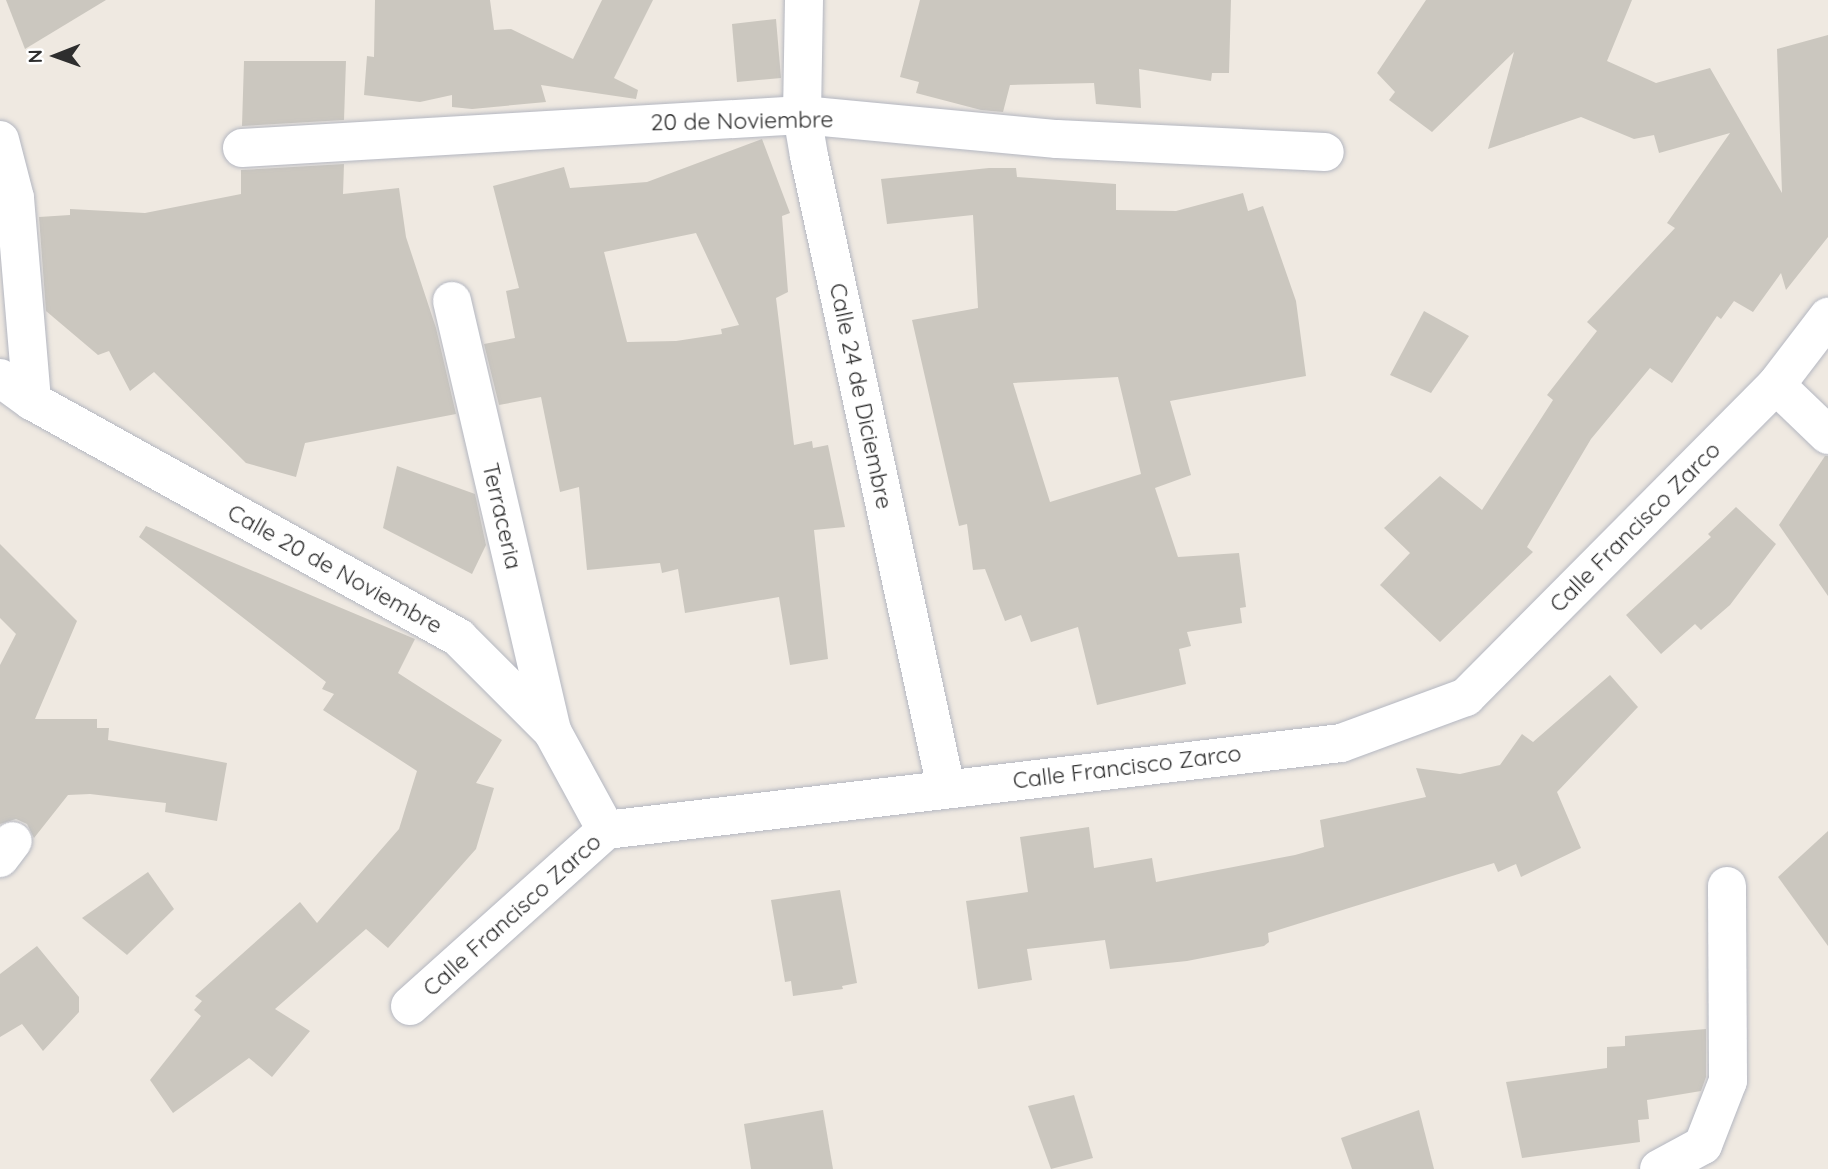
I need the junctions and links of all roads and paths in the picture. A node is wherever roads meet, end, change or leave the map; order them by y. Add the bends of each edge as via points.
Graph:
1 (804, 0) edge
2 (802, 115) junction
3 (0, 140) edge
4 (242, 148) dead end
5 (1325, 152) dead end
6 (452, 301) dead end
7 (1828, 317) edge
8 (0, 378) edge
9 (1776, 385) junction
10 (32, 401) junction
11 (1828, 435) edge
12 (552, 730) junction
13 (946, 788) junction
14 (606, 830) junction
15 (1727, 886) dead end
16 (410, 1006) dead end
17 (1660, 1169) edge

1 - 2 street, Calle 24 de Diciembre
2 - 4 street, 20 de Noviembre
2 - 5 street, 20 de Noviembre via 1057,139
2 - 13 street, Calle 24 de Diciembre
3 - 10 street via 15,198
6 - 12 street, Terraceria
7 - 9 street, Calle Francisco Zarco
8 - 10 street, Calle 20 de Noviembre
9 - 11 street
9 - 13 street, Calle Francisco Zarco via 1466,697 1341,743
10 - 12 street, Calle 20 de Noviembre via 460,638
12 - 14 street, Calle 20 de Noviembre
13 - 14 street, Calle Francisco Zarco
14 - 16 street, Calle Francisco Zarco
15 - 17 street via 1728,1081 1703,1145

